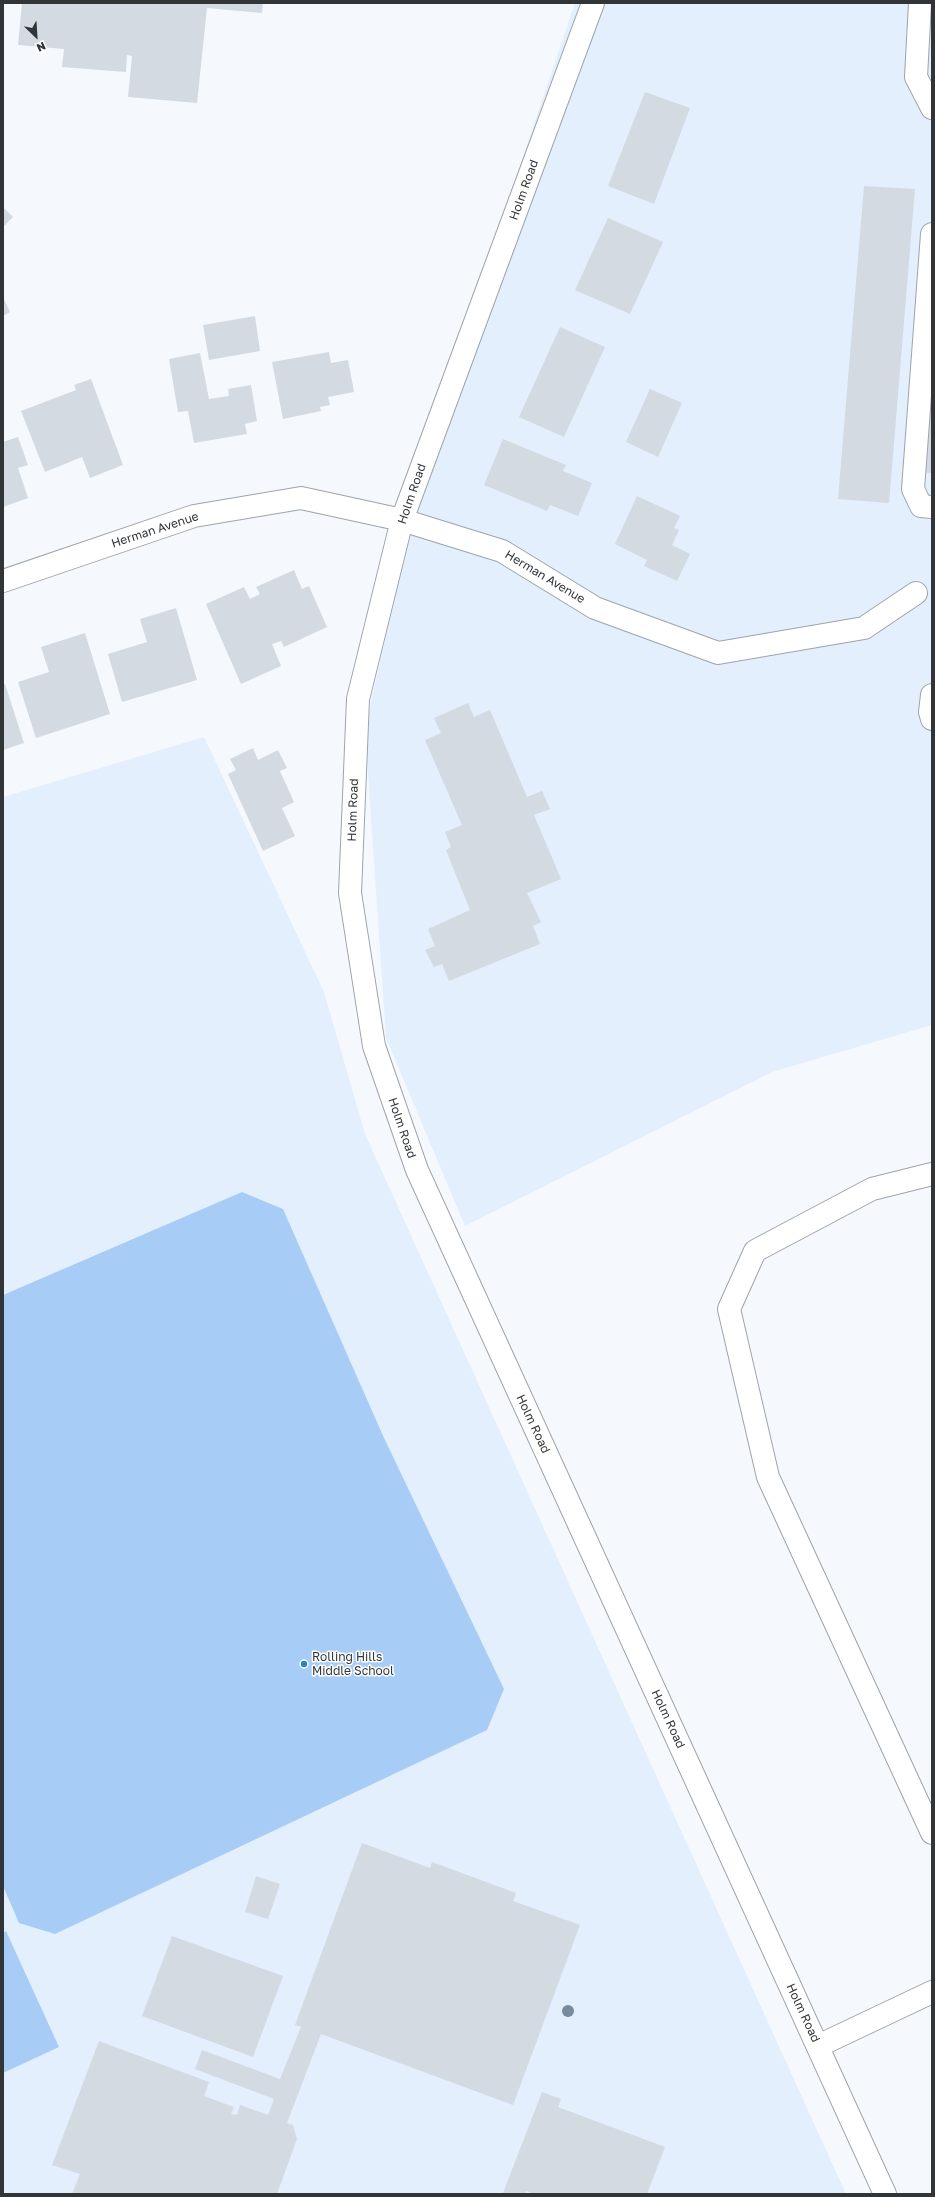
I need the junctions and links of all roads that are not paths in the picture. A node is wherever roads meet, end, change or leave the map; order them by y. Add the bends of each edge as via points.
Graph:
1 (592, 3) edge
2 (920, 3) edge
3 (932, 108) edge
4 (932, 234) edge
5 (932, 507) edge
6 (402, 520) junction
7 (3, 581) edge
8 (916, 593) dead end
9 (932, 695) edge
10 (932, 719) edge
11 (932, 1174) edge
12 (932, 1833) edge
13 (932, 1992) edge
14 (818, 2046) junction
15 (885, 2194) edge

1 - 6 street, Holm Road
2 - 3 street via 916,77
4 - 5 street via 913,489 921,506
6 - 7 street, Herman Avenue via 301,498 194,516
6 - 8 street, Herman Avenue via 502,551 595,608 718,653 864,628
6 - 14 street, Holm Road via 358,699 350,893 374,1046 417,1170
9 - 10 street
11 - 12 street via 872,1189 755,1251 729,1309 768,1477
13 - 14 street
14 - 15 street, Holm Road

